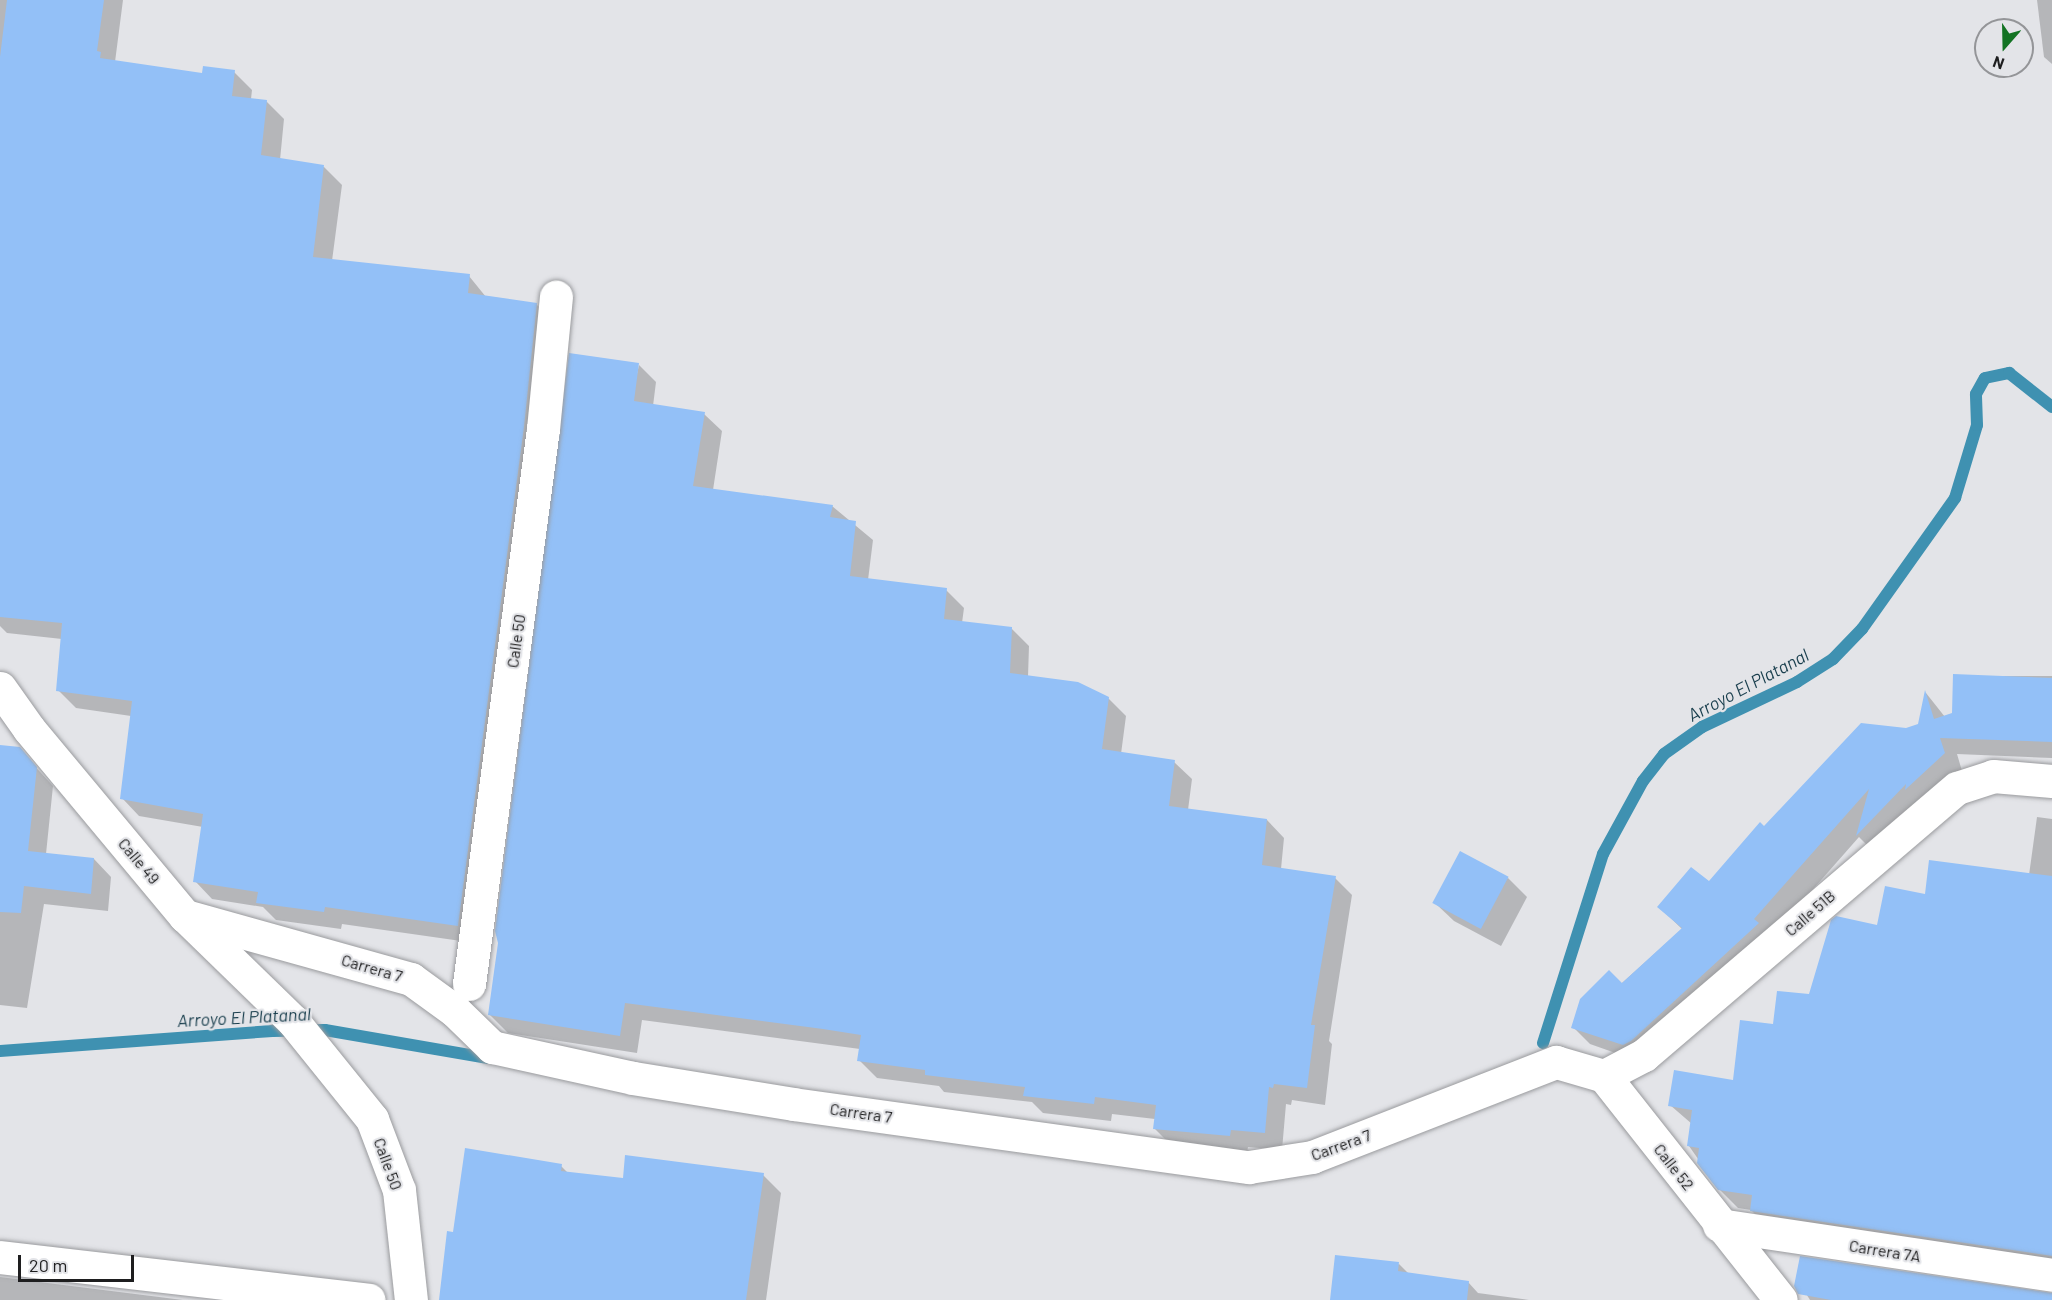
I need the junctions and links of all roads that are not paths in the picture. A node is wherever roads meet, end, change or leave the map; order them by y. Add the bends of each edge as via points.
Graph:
1 (556, 297) dead end
2 (0, 688) edge
3 (2039, 780) edge
4 (184, 916) junction
5 (469, 984) dead end
6 (293, 1022) joint
7 (1604, 1076) junction
8 (1719, 1225) junction
9 (0, 1257) edge
10 (2052, 1275) edge
11 (1778, 1299) edge
12 (369, 1300) edge
13 (411, 1300) edge

1 - 5 street, Calle 50 via 539,463
2 - 4 street, Calle 49 via 29,729
3 - 7 street, Calle 51B via 1993,776 1957,788 1644,1055
4 - 6 street, Calle 49
4 - 7 street, Carrera 7 via 411,979 455,1011 492,1047 633,1078 782,1102 1249,1167 1312,1157 1556,1062
6 - 13 street, Calle 50 via 372,1119 399,1190
7 - 8 street, Calle 52
8 - 10 street, Carrera 7A
8 - 11 street, Calle 52
9 - 12 street

